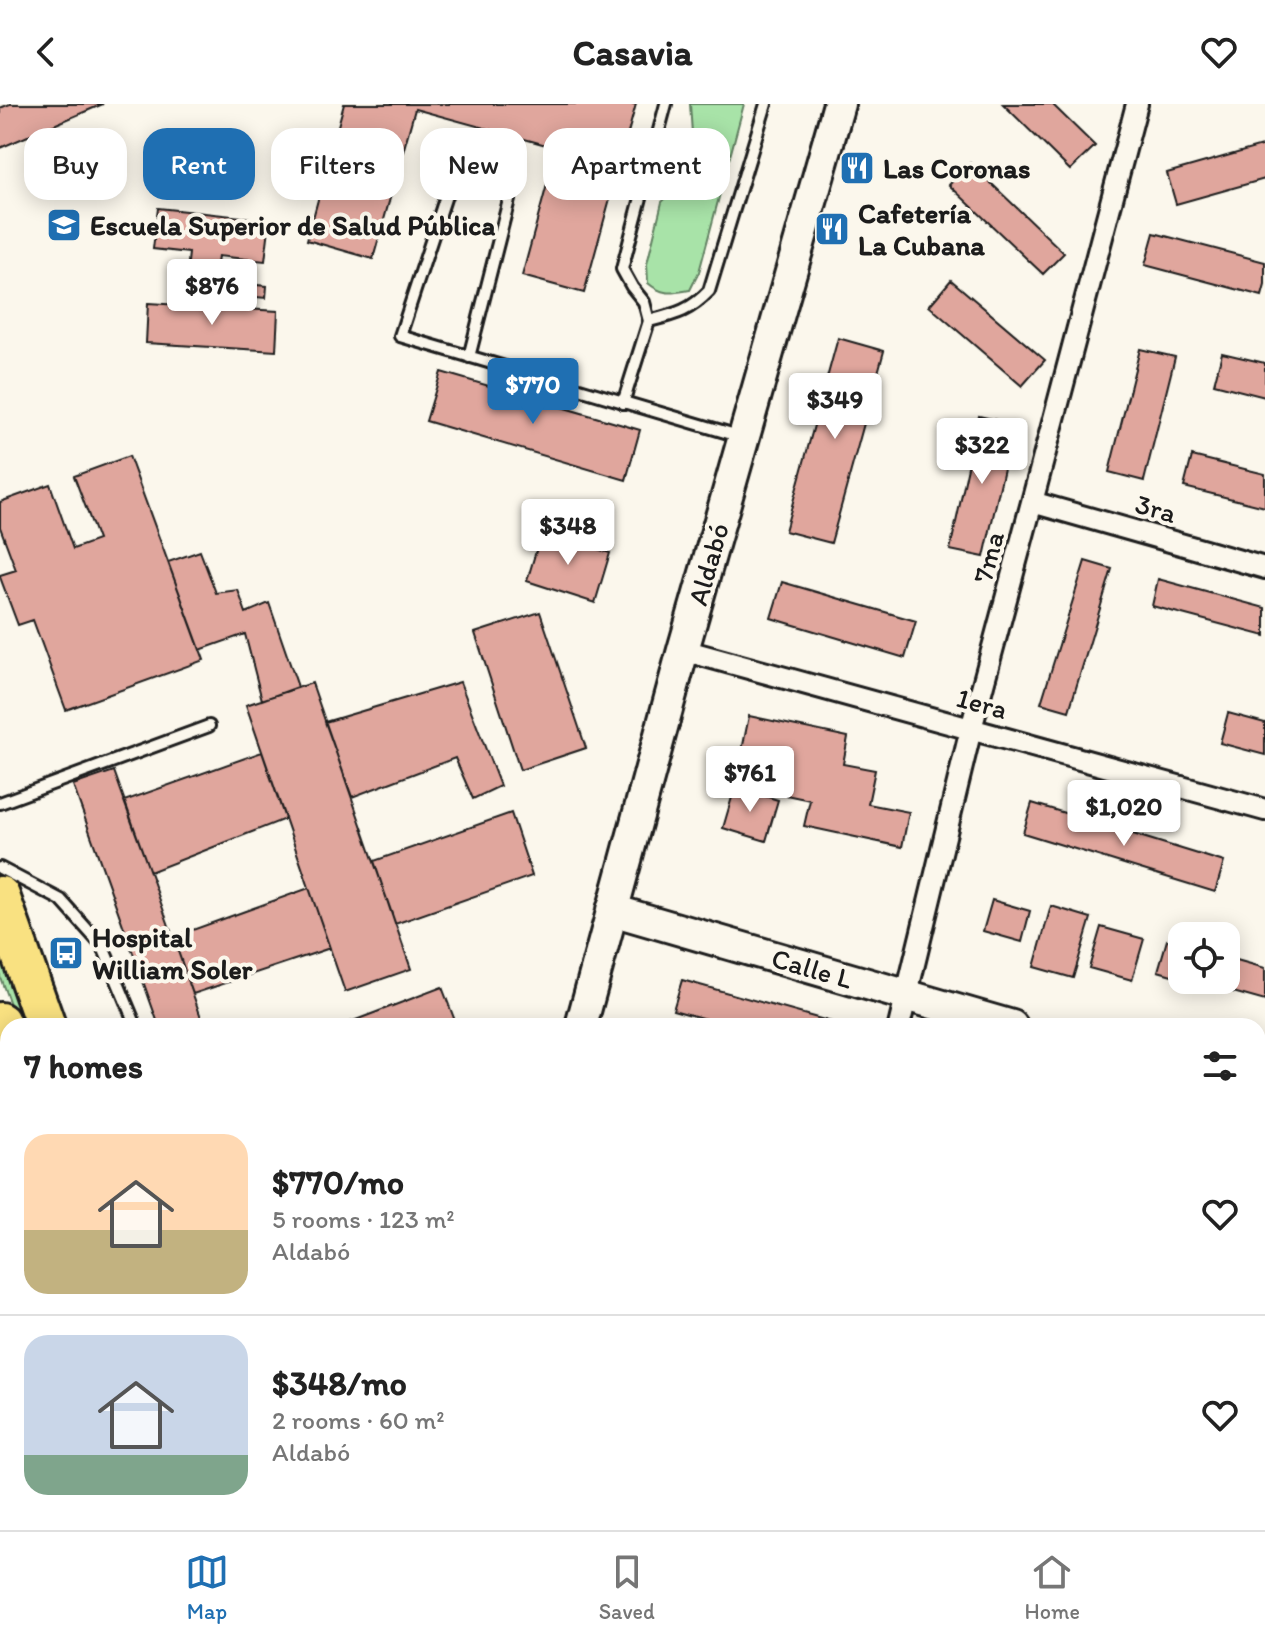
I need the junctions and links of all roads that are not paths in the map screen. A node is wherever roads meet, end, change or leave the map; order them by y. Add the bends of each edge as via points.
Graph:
1 (666, 104) edge
2 (766, 104) edge
3 (839, 104) edge
4 (1137, 104) edge
5 (649, 321) junction
6 (469, 357) junction
7 (623, 403) junction
8 (744, 438) junction
9 (1032, 502) junction
10 (1265, 568) edge
11 (683, 650) junction
12 (209, 726) dead end
13 (971, 729) junction
14 (0, 803) edge
15 (1265, 810) edge
16 (0, 868) edge
17 (0, 896) edge
18 (612, 910) junction
19 (907, 996) junction
20 (43, 1018) edge
21 (133, 1018) edge
22 (583, 1018) edge
23 (901, 1018) edge
24 (984, 1018) edge

1 - 5 lane via 622,269 644,302
2 - 5 lane via 709,291 680,313
3 - 8 main road, Aldabó
4 - 9 street, 7ma
5 - 7 lane
6 - 6 lane via 400,336 456,165 472,159 506,169 512,188
6 - 7 lane
7 - 8 lane
8 - 11 main road, Aldabó
9 - 10 street, 3ra
9 - 13 street, 7ma
11 - 13 street, 1era
11 - 18 main road, Aldabó
12 - 14 lane
13 - 15 street, 1era
13 - 19 street, 7ma
16 - 21 lane via 61,900 103,947
17 - 20 highway
18 - 19 main road, Calle L
18 - 22 main road, Aldabó
19 - 23 street, 7ma
19 - 24 main road, Calle L

